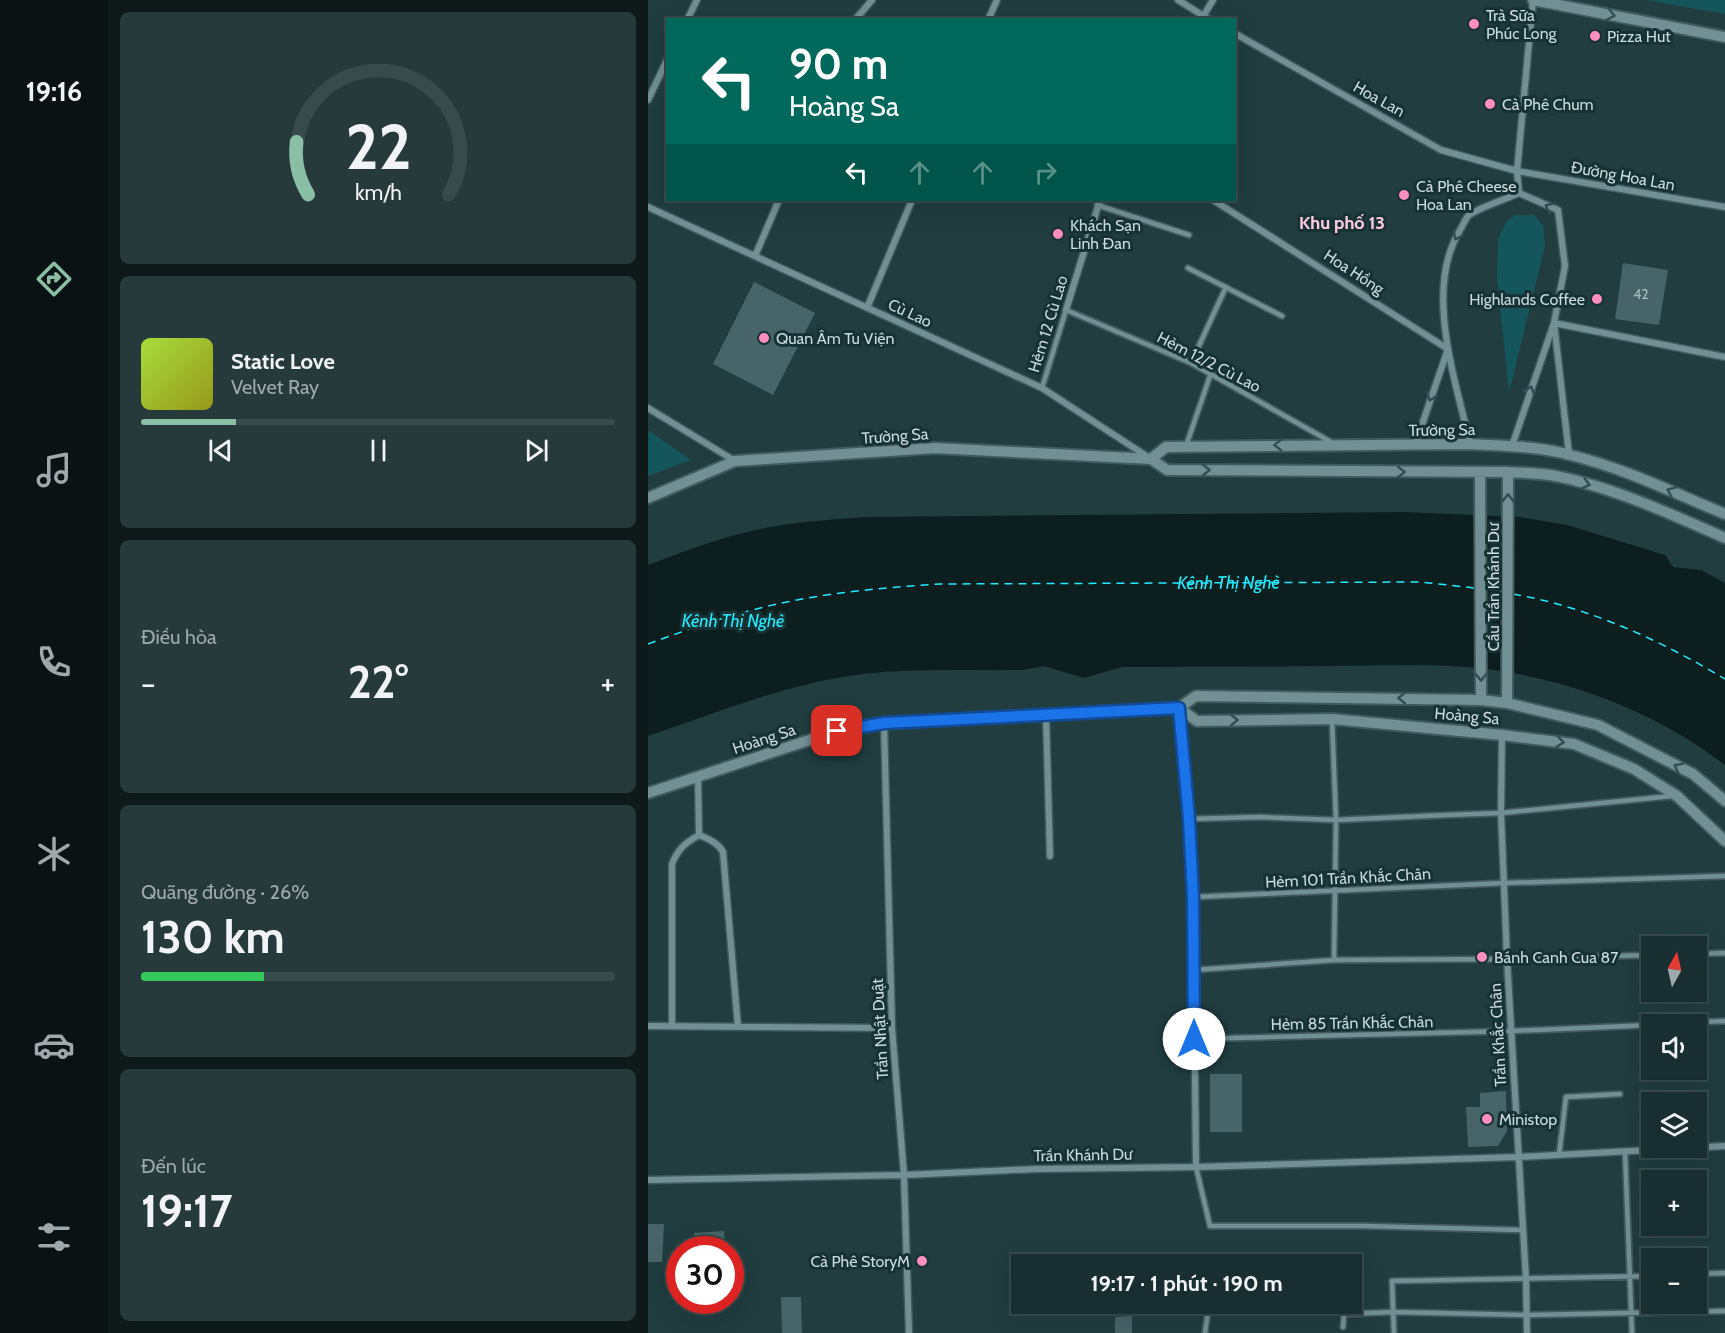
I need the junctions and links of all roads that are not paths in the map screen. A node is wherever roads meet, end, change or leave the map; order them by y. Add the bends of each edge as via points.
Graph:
1 (697, 0) edge
2 (872, 0) edge
3 (997, 0) edge
4 (1178, 0) edge
5 (1213, 0) edge
6 (1533, 0) edge
7 (688, 18) edge
8 (857, 18) edge
9 (989, 18) edge
10 (1205, 18) edge
11 (1236, 34) edge
12 (1725, 37) edge
13 (666, 62) edge
14 (648, 100) edge
15 (1517, 171) junction
16 (1519, 193) junction
17 (779, 201) edge
18 (912, 201) edge
19 (1216, 201) edge
20 (1099, 202) edge
21 (648, 207) edge
22 (1725, 207) edge
23 (1189, 235) dead end
24 (755, 256) junction
25 (1188, 268) dead end
26 (1226, 287) junction
27 (867, 308) junction
28 (1066, 310) junction
29 (1282, 316) dead end
30 (1554, 322) junction
31 (1448, 349) junction
32 (1725, 357) edge
33 (1191, 363) junction
34 (1211, 373) junction
35 (1042, 388) junction
36 (648, 408) edge
37 (1470, 444) junction
38 (1336, 445) junction
39 (1186, 446) junction
40 (1415, 446) junction
41 (1512, 446) junction
42 (1569, 454) junction
43 (1151, 459) junction
44 (735, 461) junction
45 (1480, 472) junction
46 (1508, 472) junction
47 (648, 498) edge
48 (1725, 514) edge
49 (1725, 538) edge
50 (1481, 700) junction
51 (1507, 703) junction
52 (1179, 708) junction
53 (1046, 715) junction
54 (1332, 719) junction
55 (884, 723) junction
56 (1502, 735) junction
57 (698, 776) junction
58 (648, 793) edge
59 (1677, 796) junction
60 (1725, 801) edge
61 (1501, 813) junction
62 (1189, 819) junction
63 (1336, 820) junction
64 (699, 835) junction
65 (1725, 841) edge
66 (1050, 856) dead end
67 (1725, 876) edge
68 (1505, 883) junction
69 (1336, 890) junction
70 (1193, 897) junction
71 (1725, 953) edge
72 (1707, 954) edge
73 (1641, 955) edge
74 (1507, 959) junction
75 (1334, 960) junction
76 (1194, 969) junction
77 (1725, 1022) edge
78 (1707, 1023) edge
79 (672, 1025) junction
80 (1641, 1025) edge
81 (648, 1026) edge
82 (738, 1027) junction
83 (892, 1028) junction
84 (1511, 1031) junction
85 (1194, 1039) junction
86 (1620, 1094) dead end
87 (1725, 1146) edge
88 (1625, 1151) junction
89 (1559, 1155) junction
90 (1518, 1157) junction
91 (1196, 1167) junction
92 (904, 1175) junction
93 (648, 1180) edge
94 (1522, 1230) junction
95 (1725, 1273) edge
96 (1707, 1274) edge
97 (1631, 1276) junction
98 (1641, 1276) edge
99 (1526, 1279) junction
100 (1725, 1311) edge
101 (1393, 1312) junction
102 (1632, 1312) junction
103 (1208, 1314) edge
104 (1528, 1315) junction
105 (1343, 1326) dead end
106 (909, 1333) edge
107 (1205, 1333) edge
108 (1394, 1333) edge
109 (1527, 1333) edge
110 (1632, 1333) edge

1 - 7 street
2 - 8 street
3 - 9 street
4 - 10 street
5 - 10 street
6 -> 12 street
6 - 15 street
11 - 15 street, Hoa Lan via 1441,150
13 - 14 street
15 - 16 street
15 - 22 street, Đường Hoa Lan
30 -> 16 street via 1565,266 1558,210
16 -> 31 street via 1469,215 1454,240 1446,264 1443,297
17 - 24 street
18 - 27 street
19 - 31 street, Hoa Hồng
20 - 23 lane
20 - 28 street, Hẻm 12 Cù Lao
21 - 24 street, Cù Lao
24 - 27 street, Cù Lao
25 - 26 lane
26 - 29 lane
26 - 33 lane
27 - 35 street, Cù Lao
28 - 33 lane, Hẻm 12/2 Cù Lao
28 - 35 lane, Hẻm 12 Cù Lao
30 - 32 street
41 -> 30 street
30 - 42 street
31 - 37 street
31 -> 40 street
33 - 34 lane, Hẻm 12/2 Cù Lao
34 - 38 lane, Hẻm 12/2 Cù Lao
34 - 39 lane
35 - 43 street, Cù Lao
36 - 44 street
37 - 40 street, Trường Sa
37 - 41 street, Trường Sa
38 -> 39 street, Trường Sa
38 - 40 street, Trường Sa
39 - 43 street, Trường Sa via 1166,447
41 - 42 street, Trường Sa
48 -> 42 street, Trường Sa via 1630,474
43 - 44 street, Trường Sa via 935,448
43 -> 45 street, Trường Sa via 1167,470
44 - 47 street, Trường Sa
45 - 46 street, Trường Sa
45 -> 50 street, Cầu Trần Khánh Dư
46 -> 49 street, Trường Sa via 1550,475 1594,486
51 -> 46 street, Cầu Trần Khánh Dư
50 - 51 street, Hoàng Sa
50 -> 52 street, Hoàng Sa via 1196,696
60 -> 51 street, Hoàng Sa via 1693,774 1598,725
52 - 53 street, Hoàng Sa
52 -> 54 street, Hoàng Sa via 1197,721
52 - 62 street
53 - 55 street, Hoàng Sa
53 - 66 street
54 - 56 street, Hoàng Sa
54 - 63 lane
55 - 57 street, Hoàng Sa via 837,731
55 - 83 street, Trần Nhật Duật
56 -> 59 street, Hoàng Sa via 1574,744 1634,769
56 - 61 street, Trần Khắc Chân
57 - 58 street, Hoàng Sa
57 - 64 street
59 - 61 lane
59 - 65 street, Hoàng Sa
61 - 63 lane
61 - 68 street, Trần Khắc Chân
62 - 63 lane
62 - 70 street
63 - 69 lane
64 - 79 street via 683,845 672,864
64 - 82 street via 723,852
67 - 68 lane, Hẻm 101 Trần Khắc Chân
68 - 69 lane, Hẻm 101 Trần Khắc Chân
68 - 74 street, Trần Khắc Chân
69 - 70 lane, Hẻm 101 Trần Khắc Chân
69 - 75 lane
70 - 76 street
71 - 72 lane
73 - 74 lane
74 - 75 lane
74 - 84 street, Trần Khắc Chân
75 - 76 lane
76 - 85 street
77 - 78 lane
79 - 81 street
79 - 82 street
80 - 84 lane, Hẻm 85 Trần Khắc Chân
82 - 83 street
83 - 92 street, Trần Nhật Duật
84 - 85 lane, Hẻm 85 Trần Khắc Chân
84 - 90 street, Trần Khắc Chân
85 - 91 street
86 - 89 lane via 1566,1097
87 - 88 street, Trần Khánh Dư
88 - 89 street, Trần Khánh Dư
88 - 97 lane
89 - 90 street, Trần Khánh Dư
90 - 91 street, Trần Khánh Dư
90 - 94 street, Trần Khắc Chân
91 - 92 street, Trần Khánh Dư
91 - 94 lane via 1210,1226
92 - 93 street, Trần Khánh Dư
92 - 106 street, Trần Nhật Duật
94 - 99 street, Trần Khắc Chân
95 - 96 lane
97 - 98 lane
97 - 99 lane
97 - 102 lane
99 - 101 lane via 1392,1281
99 - 104 street, Trần Khắc Chân
100 - 102 lane
101 - 104 lane
101 - 105 lane via 1344,1314
101 - 108 lane
102 - 104 lane
102 - 110 lane
103 - 107 lane
104 - 109 street, Trần Khắc Chân

